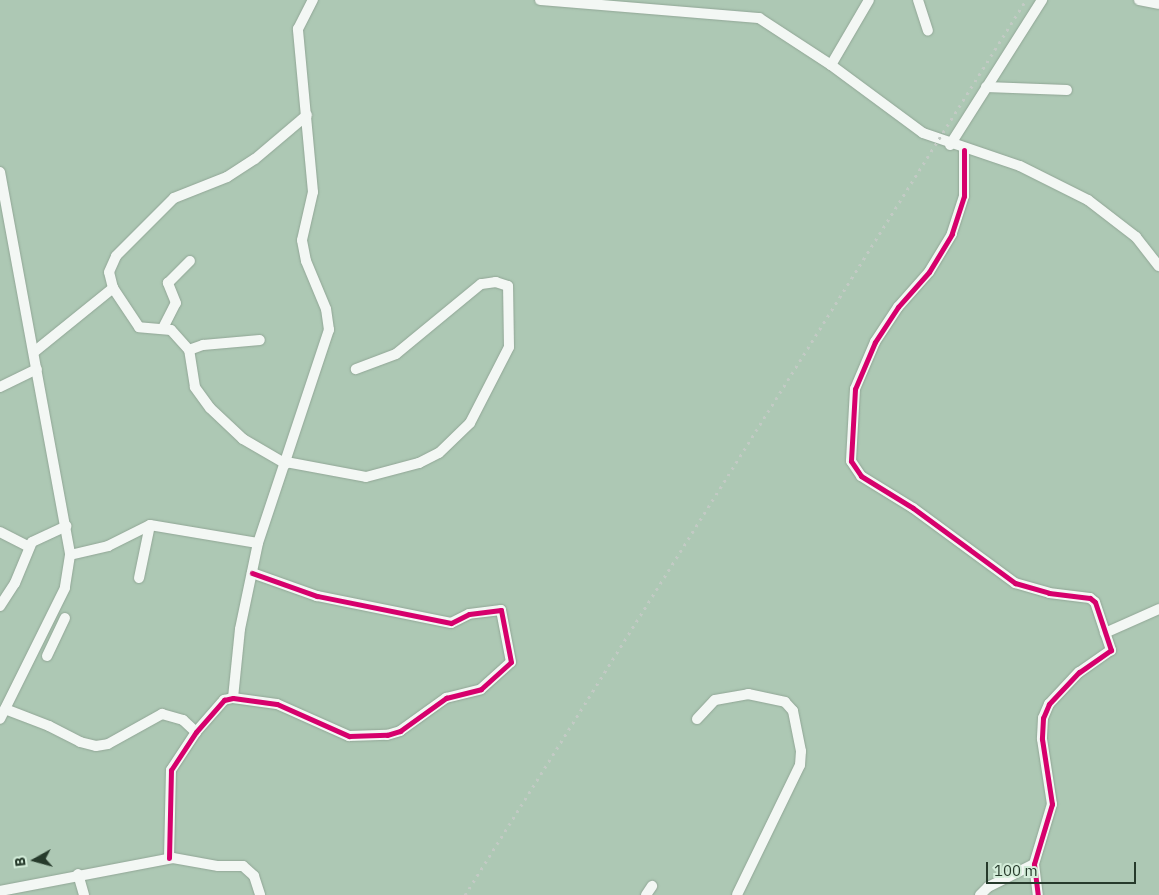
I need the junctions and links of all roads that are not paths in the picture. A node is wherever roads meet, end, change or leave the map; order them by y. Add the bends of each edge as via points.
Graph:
1 (313, 0) edge
2 (540, 0) edge
3 (868, 0) edge
4 (918, 0) edge
5 (1042, 0) edge
6 (1139, 0) edge
7 (1159, 4) edge
8 (928, 30) dead end
9 (831, 65) junction
10 (986, 87) junction
11 (1067, 90) dead end
12 (307, 116) junction
13 (950, 145) junction
14 (964, 150) junction
15 (0, 172) edge
16 (190, 261) dead end
17 (1159, 266) edge
18 (113, 288) junction
19 (163, 328) junction
20 (260, 340) dead end
21 (190, 350) junction
22 (34, 352) junction
23 (37, 369) junction
24 (356, 369) dead end
25 (0, 388) edge
26 (286, 463) junction
27 (150, 525) junction
28 (66, 526) junction
29 (0, 532) edge
30 (258, 543) junction
31 (29, 547) junction
32 (70, 556) junction
33 (252, 573) junction
34 (139, 578) dead end
35 (0, 606) edge
36 (1159, 609) edge
37 (65, 618) dead end
38 (46, 629) junction
39 (57, 634) junction
40 (1107, 639) junction
41 (47, 656) dead end
42 (234, 698) junction
43 (5, 709) junction
44 (0, 719) edge
45 (697, 720) dead end
46 (196, 732) junction
47 (169, 858) junction
48 (1034, 864) junction
49 (78, 874) junction
50 (652, 886) dead end
51 (0, 891) edge
52 (84, 895) edge
53 (260, 895) edge
54 (646, 895) edge
55 (737, 895) edge
56 (980, 895) edge
57 (1038, 895) edge

1 - 12 street via 298,29
2 - 9 street via 753,17
3 - 9 street
4 - 8 street
5 - 10 street
6 - 7 street
9 - 13 street via 923,133
10 - 11 street
10 - 13 street
12 - 18 street via 255,159 226,177 174,198 116,256 109,272
12 - 26 street via 313,192 303,249 326,309 329,330
13 - 14 street
14 - 17 street via 1020,166 1088,200 1136,237
14 - 40 street via 964,196 952,234 929,272 895,311 875,342 855,389 851,461 861,476 913,508 1015,582 1049,593 1093,600
15 - 22 street
16 - 19 street via 168,283 176,304
18 - 19 street via 139,327
18 - 22 street
19 - 21 street via 174,332
20 - 21 street via 203,345
21 - 26 street via 195,387 206,404 243,439
22 - 23 street
23 - 25 street
23 - 28 street
24 - 26 street via 396,354 481,284 496,282 508,286 509,347 470,423 440,453 419,463 366,477
26 - 30 street
27 - 30 street
27 - 32 street via 108,546
27 - 34 street
28 - 31 street via 36,540
28 - 32 street
29 - 31 street
30 - 33 street
31 - 35 street via 15,583
32 - 38 street via 65,588
33 - 42 street via 240,629
33 - 42 street via 317,596 451,623 469,614 502,610 511,662 481,690 446,698 400,731 387,735 350,736 282,706
36 - 40 street
37 - 39 street
38 - 39 street
38 - 43 street
39 - 41 street
40 - 48 street via 1111,650 1108,654 1078,672 1045,710 1041,733 1051,811
42 - 46 street via 220,703
43 - 44 street
43 - 46 street via 96,746 108,744 162,714 183,720
45 - 55 street via 715,700 733,695 748,694 785,702 793,711 801,751 800,765
46 - 47 street via 169,778
47 - 49 street
47 - 53 street via 243,866 254,876
48 - 56 street via 988,887
48 - 57 street
49 - 51 street
49 - 52 street
50 - 54 street

